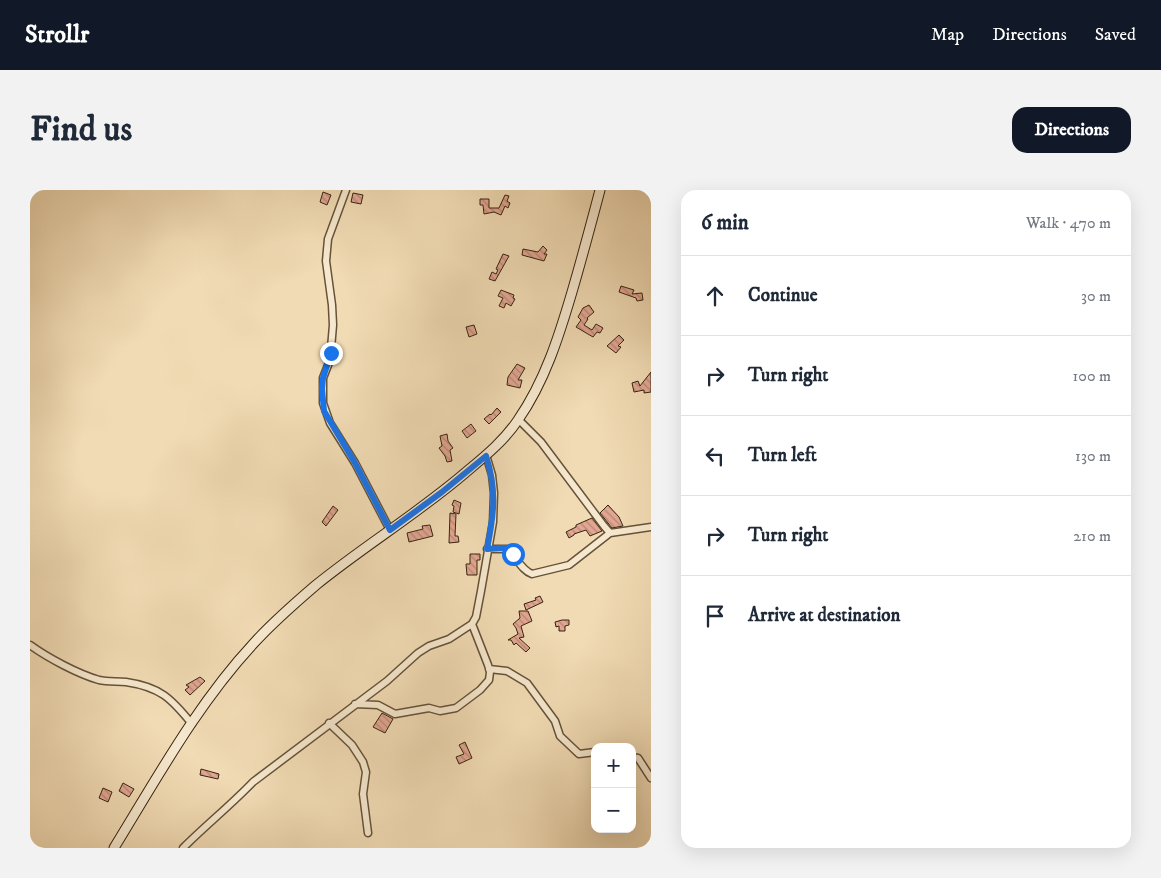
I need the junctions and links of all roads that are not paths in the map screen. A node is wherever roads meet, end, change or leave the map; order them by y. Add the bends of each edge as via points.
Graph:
1 (346, 190) edge
2 (600, 190) edge
3 (518, 419) junction
4 (486, 456) junction
5 (651, 527) edge
6 (390, 530) junction
7 (610, 532) junction
8 (487, 549) junction
9 (472, 624) junction
10 (30, 645) edge
11 (489, 669) junction
12 (355, 704) junction
13 (329, 723) junction
14 (192, 724) junction
15 (591, 752) edge
16 (636, 758) edge
17 (651, 778) edge
18 (368, 833) dead end
19 (114, 848) edge
20 (183, 848) edge

1 - 6 street via 328,239 326,261 333,325 330,360 323,378 323,403 330,423
2 - 3 main road via 547,366
3 - 4 main road
3 - 7 street via 541,442
4 - 6 main road
4 - 8 street via 494,493 493,522
5 - 7 street
6 - 14 main road via 276,621 235,665
7 - 8 street via 569,565 532,574 507,549
8 - 9 street via 476,617
9 - 11 street
9 - 12 street via 418,653
10 - 14 street via 96,679 140,685 160,692 173,701
11 - 12 street via 489,680 456,708 440,711 429,708 395,714 378,705
11 - 15 street via 507,671 522,679 541,700 555,721 560,736 579,754
12 - 13 street
13 - 18 street via 363,762
13 - 20 street via 253,782
14 - 19 main road
16 - 17 street

